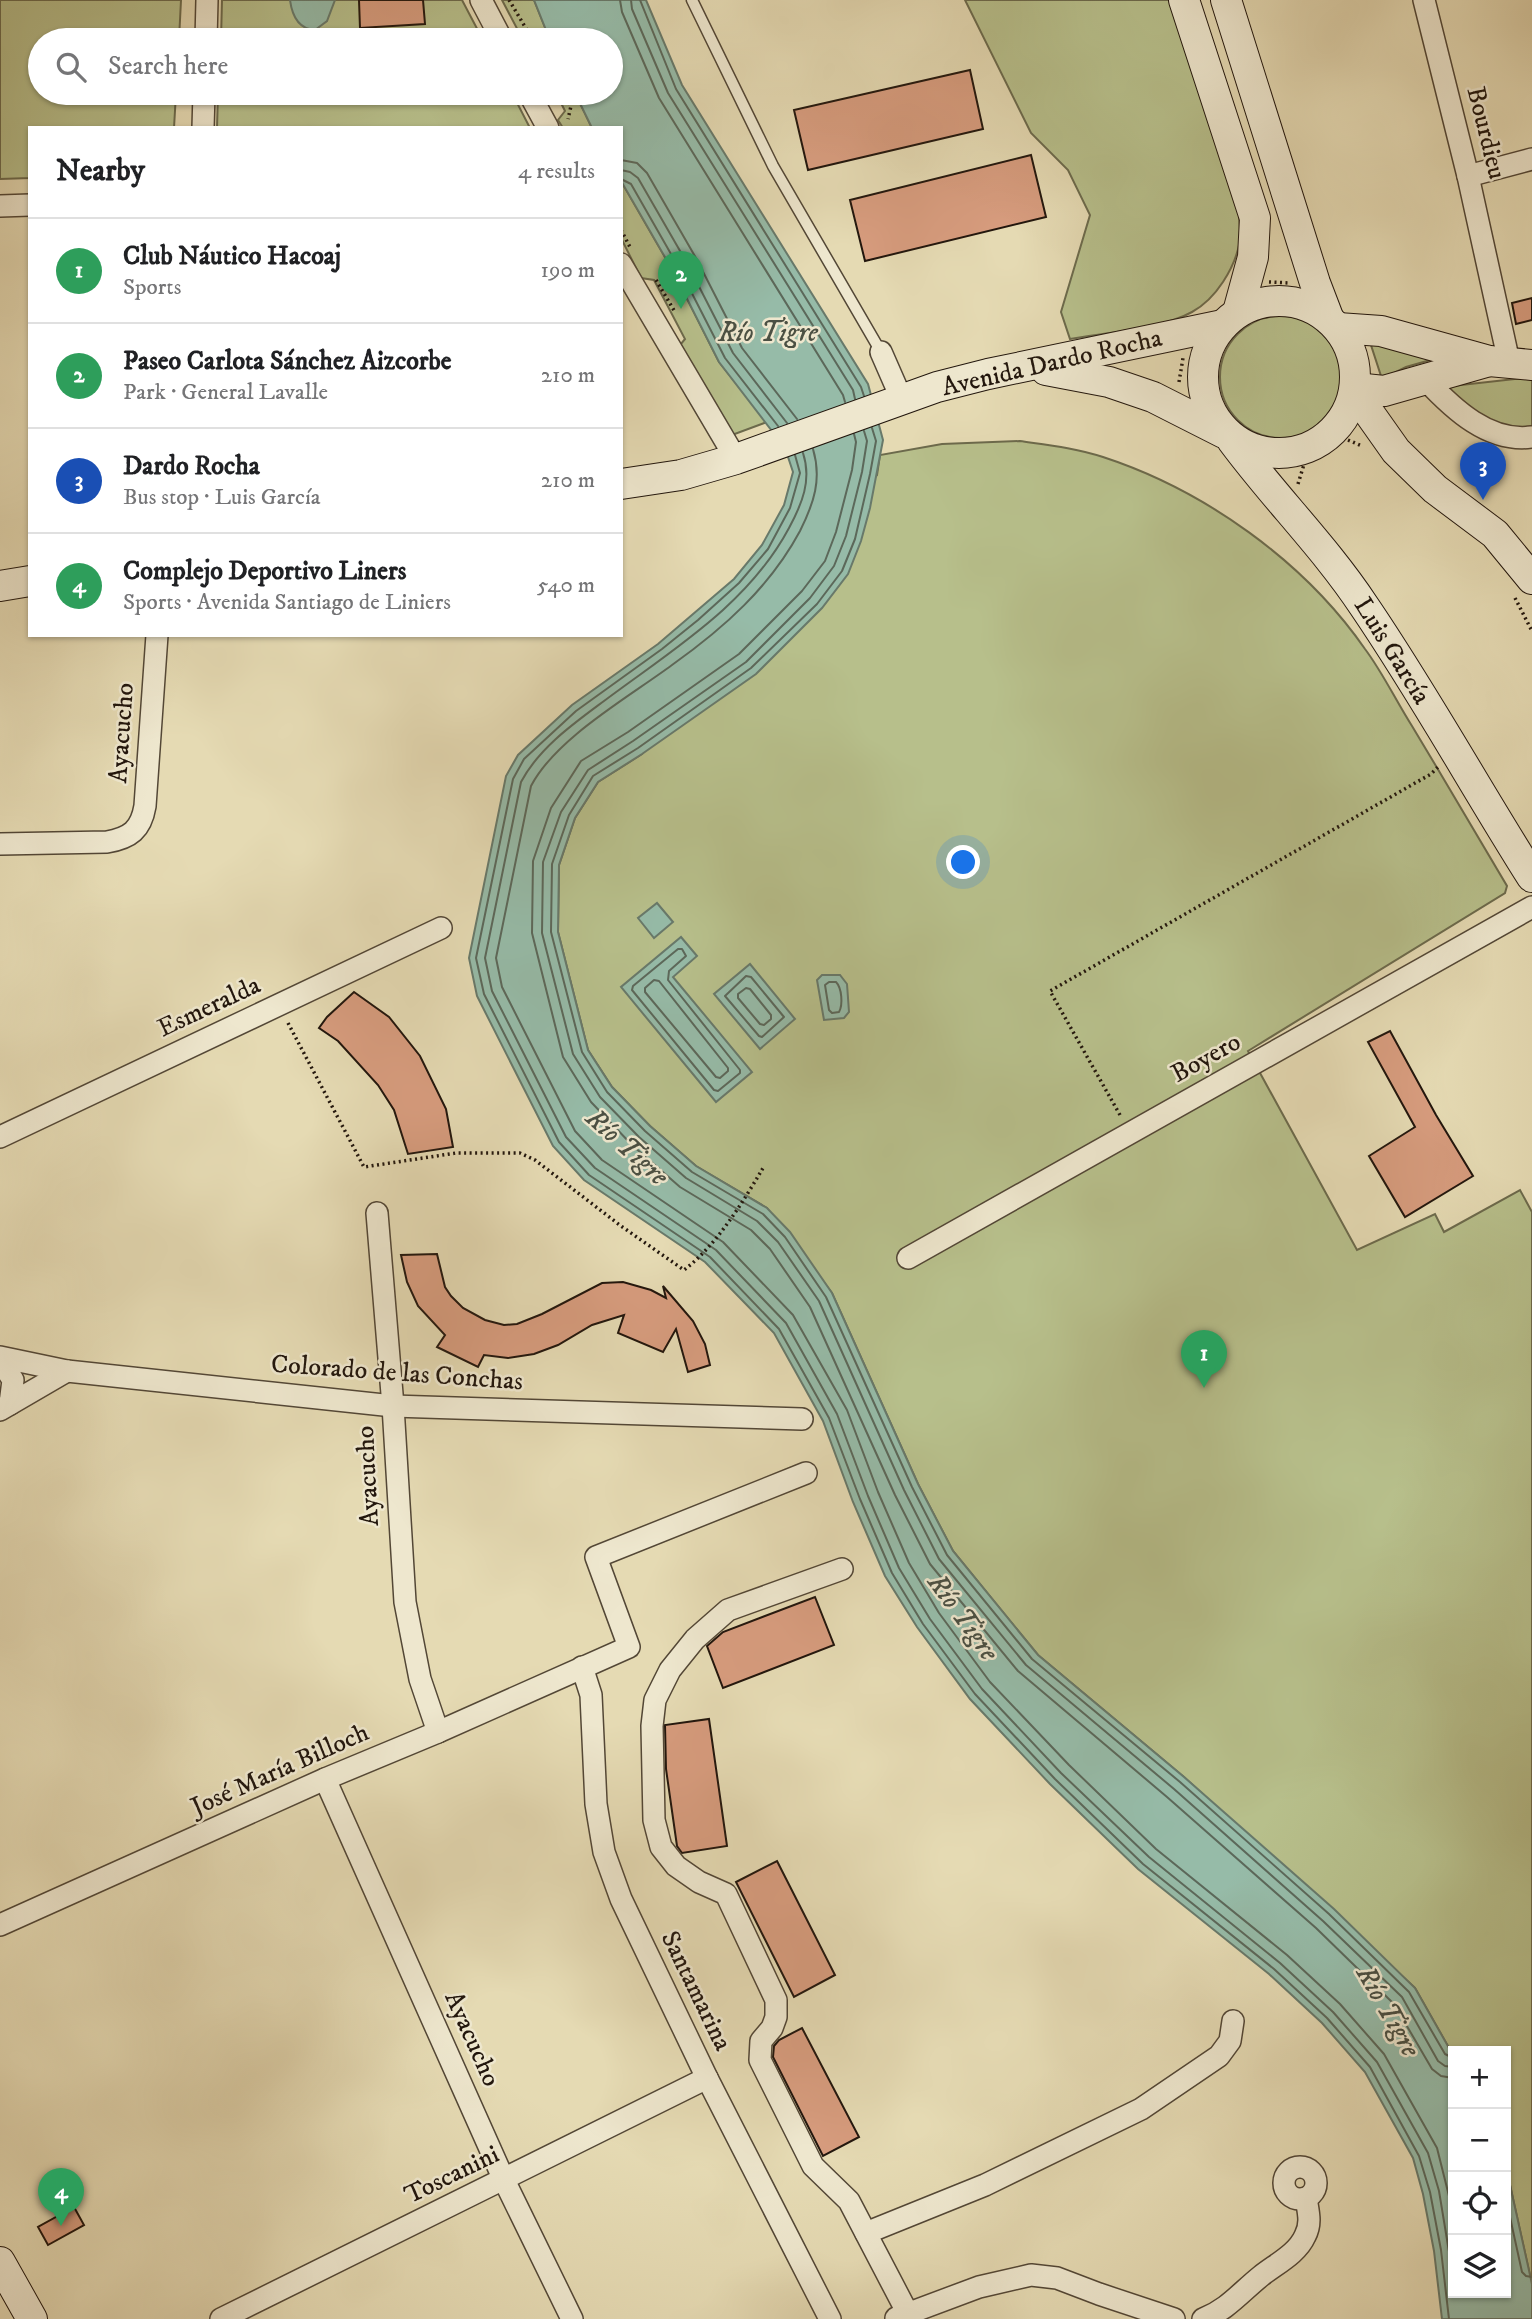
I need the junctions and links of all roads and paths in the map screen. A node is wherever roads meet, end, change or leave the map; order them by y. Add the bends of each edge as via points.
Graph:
1 (207, 0) edge
2 (481, 0) edge
3 (509, 0) edge
4 (692, 0) edge
5 (1184, 0) edge
6 (1226, 0) edge
7 (1424, 0) edge
8 (206, 28) edge
9 (496, 28) edge
10 (526, 28) edge
11 (204, 105) edge
12 (539, 105) edge
13 (570, 105) edge
14 (203, 126) edge
15 (556, 126) edge
16 (558, 126) edge
17 (1532, 159) edge
18 (1468, 176) junction
19 (28, 205) edge
20 (0, 206) edge
21 (623, 267) edge
22 (1264, 281) dead end
23 (1292, 283) dead end
24 (1231, 318) junction
25 (1333, 322) junction
26 (881, 352) joint
27 (1183, 358) dead end
28 (1510, 362) edge
29 (1025, 367) junction
30 (1426, 380) junction
31 (1178, 384) dead end
32 (1355, 391) junction
33 (892, 403) junction
34 (1228, 436) junction
35 (1532, 437) edge
36 (736, 459) junction
37 (1305, 461) dead end
38 (623, 484) edge
39 (1298, 493) dead end
40 (1532, 579) edge
41 (28, 581) edge
42 (0, 586) edge
43 (157, 637) edge
44 (1454, 751) junction
45 (0, 844) edge
46 (1532, 877) edge
47 (1532, 907) edge
48 (441, 929) dead end
49 (279, 1005) junction
50 (1130, 1133) junction
51 (0, 1137) edge
52 (763, 1168) dead end
53 (377, 1213) dead end
54 (908, 1258) dead end
55 (0, 1358) edge
56 (67, 1371) junction
57 (393, 1406) junction
58 (5, 1407) edge
59 (802, 1419) dead end
60 (806, 1473) dead end
61 (842, 1569) dead end
62 (582, 1667) junction
63 (438, 1732) junction
64 (325, 1779) junction
65 (0, 1925) edge
66 (1233, 2021) dead end
67 (707, 2078) junction
68 (504, 2180) junction
69 (1306, 2198) dead end
70 (866, 2233) junction
71 (4, 2279) edge
72 (901, 2316) edge
73 (33, 2317) edge
74 (221, 2319) edge
75 (572, 2319) edge
76 (830, 2319) edge
77 (1174, 2319) edge
78 (1203, 2319) edge

1 - 8 street
2 - 9 street
3 - 10 path
4 - 26 lane via 773,166
5 - 24 main road via 1255,218 1253,257
6 - 25 main road via 1315,283
7 - 18 street, Bourdieu
11 - 14 street
12 - 15 street
13 - 16 path
17 - 18 street
18 - 28 street, Bourdieu
19 - 20 street
21 - 36 street
22 - 23 path
24 - 25 main road via 1270,301 1287,301 1303,304
24 - 29 main road, Avenida Dardo Rocha
24 - 34 main road via 1212,341 1203,377 1212,414
25 - 28 main road
25 - 32 main road via 1348,344
26 - 33 street
27 - 31 path
28 - 30 main road
29 - 33 main road, Avenida Dardo Rocha
29 - 34 main road, Luis García via 1109,382 1153,397
30 - 32 main road via 1384,391
30 - 35 street via 1447,402 1484,428 1505,436
32 - 34 main road via 1335,428 1305,448 1270,453
32 - 40 main road via 1396,451 1435,489 1495,534
33 - 36 main road, Avenida Dardo Rocha
34 - 44 main road, Luis García via 1364,606
36 - 38 main road, Avenida Dardo Rocha via 681,475
37 - 39 path
41 - 42 main road
43 - 45 street, Ayacucho via 145,806 135,832 107,842
44 - 46 main road, Luis García
44 - 50 path via 1431,774 1050,991
47 - 50 street, Boyero
48 - 49 street, Esmeralda
49 - 51 street, Esmeralda
49 - 52 path via 364,1167 456,1153 520,1153 684,1270 699,1259
50 - 54 street, Boyero
53 - 57 street, Ayacucho
55 - 56 street, Colorado de las Conchas
55 - 58 street via 13,1380
56 - 57 street, Colorado de las Conchas
56 - 58 street
57 - 59 street, Colorado de las Conchas
57 - 63 street, Ayacucho via 405,1602 420,1679
60 - 62 street, José María Billoch via 596,1557 629,1647
61 - 70 street via 728,1610 695,1639 670,1670 655,1700 652,1726 654,1820 661,1847 676,1866 726,1894 776,2000 776,2017 761,2041 760,2060 813,2166 849,2201
62 - 63 street, José María Billoch
62 - 67 street, Santamarina via 591,1695 596,1804 604,1852 621,1899
63 - 64 street, José María Billoch
64 - 65 street, José María Billoch
64 - 68 street, Ayacucho
66 - 70 street via 1230,2041 1219,2056 1140,2109 985,2185
67 - 68 street, Toscanini
67 - 76 street, Santamarina
68 - 74 street, Toscanini
68 - 75 street, Ayacucho
69 - 78 street via 1310,2222 1296,2249 1236,2300
70 - 72 street
71 - 73 main road
72 - 77 street via 979,2287 1031,2275 1057,2278

